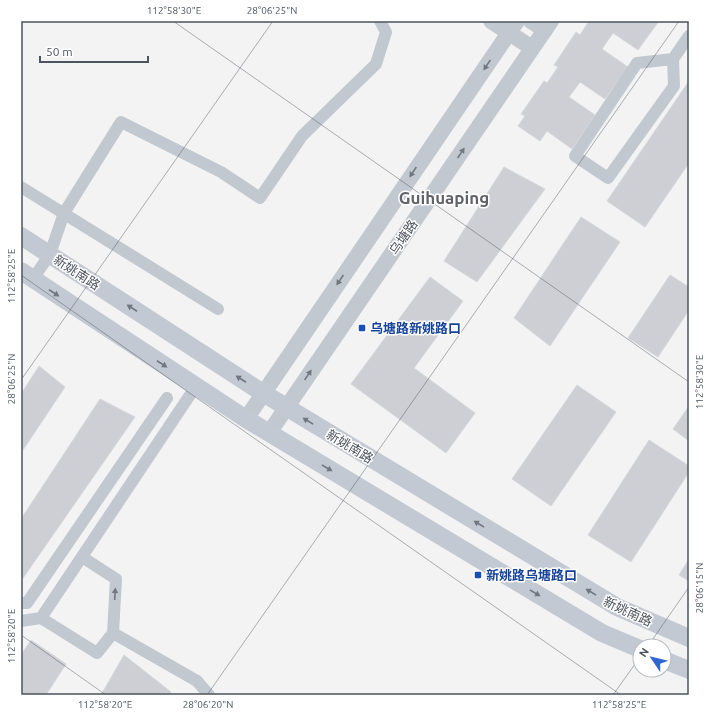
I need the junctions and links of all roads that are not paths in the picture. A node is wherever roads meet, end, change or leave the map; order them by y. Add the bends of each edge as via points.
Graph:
1 (380, 21) edge
2 (491, 21) edge
3 (531, 21) edge
4 (548, 25) edge
5 (513, 27) edge
6 (689, 36) edge
7 (532, 48) junction
8 (673, 59) junction
9 (21, 187) edge
10 (64, 213) junction
11 (21, 236) edge
12 (50, 254) junction
13 (27, 275) edge
14 (218, 309) dead end
15 (196, 386) junction
16 (263, 393) junction
17 (166, 398) dead end
18 (286, 407) junction
19 (246, 419) junction
20 (269, 432) junction
21 (82, 557) junction
22 (21, 603) edge
23 (41, 618) junction
24 (21, 621) edge
25 (113, 633) junction
26 (689, 638) edge
27 (632, 646) edge
28 (672, 663) edge
29 (689, 670) edge
30 (209, 695) edge

1 - 10 street via 386,32 376,64 302,136 260,198 221,172 121,122
2 - 5 street
3 - 4 street
4 - 7 street, 乌塘路
5 - 7 street
5 -> 16 street
6 - 8 street
18 -> 7 street, 乌塘路
8 - 8 street via 637,63 575,156 608,178 674,86
9 - 10 street
10 - 12 street
10 - 14 street
11 - 12 main road, 新姚南路
12 - 13 street
16 -> 12 main road, 新姚南路
13 -> 15 main road
15 - 19 main road
15 - 21 street
16 - 18 main road, 新姚南路
16 - 19 street
17 - 22 street via 27,603
18 - 20 street, 乌塘路
26 -> 18 main road, 新姚南路 via 617,608
19 - 20 main road
20 -> 27 main road via 602,633
21 - 23 street
25 -> 21 street via 116,579
23 - 24 street
23 - 25 street via 97,653
25 - 30 street via 197,681
28 - 29 main road

